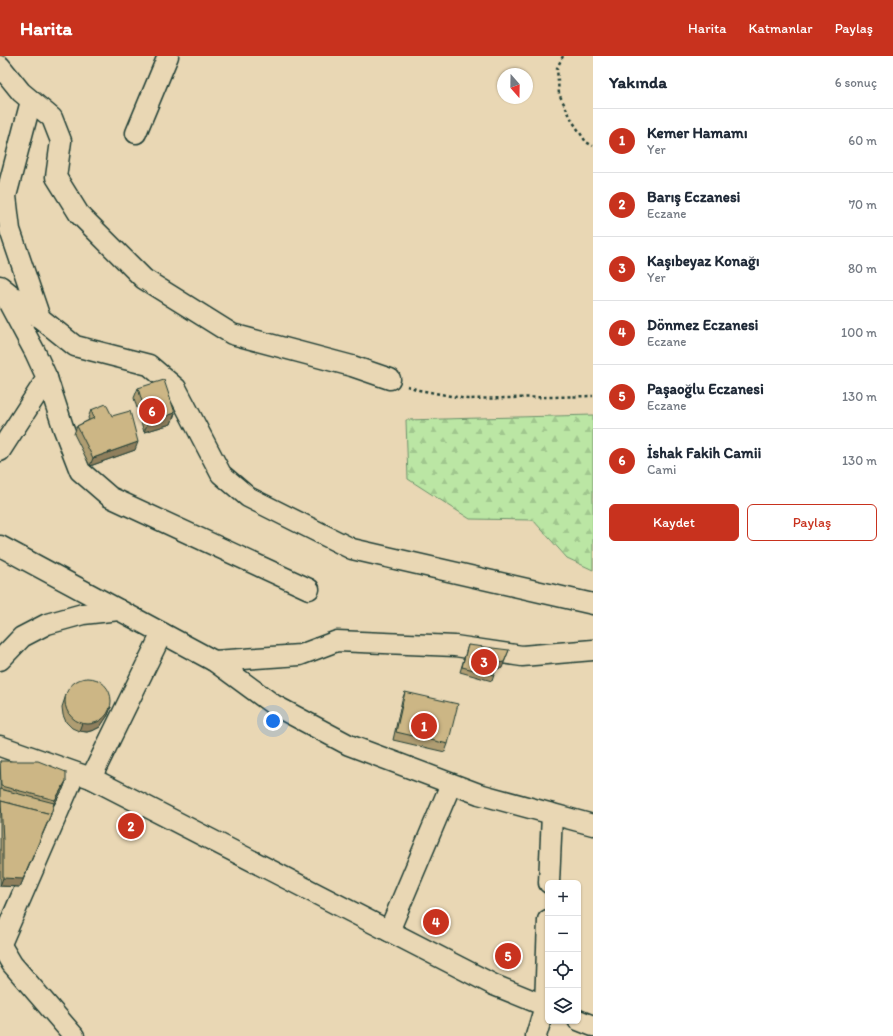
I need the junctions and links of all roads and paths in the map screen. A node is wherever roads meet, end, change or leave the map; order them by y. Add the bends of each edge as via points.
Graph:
1 (168, 56) edge
2 (563, 56) edge
3 (0, 66) edge
4 (31, 101) junction
5 (136, 132) dead end
6 (593, 146) edge
7 (0, 287) edge
8 (40, 318) junction
9 (47, 378) junction
10 (390, 379) joint
11 (593, 396) edge
12 (2, 444) edge
13 (0, 546) edge
14 (309, 589) dead end
15 (593, 604) edge
16 (119, 610) junction
17 (162, 633) junction
18 (593, 650) edge
19 (0, 660) edge
20 (214, 661) junction
21 (0, 746) edge
22 (83, 775) junction
23 (451, 784) junction
24 (552, 814) junction
25 (593, 825) edge
26 (549, 880) edge
27 (389, 931) junction
28 (0, 945) edge
29 (548, 952) edge
30 (547, 988) edge
31 (545, 1006) edge
32 (545, 1012) edge
33 (581, 1021) edge
34 (593, 1026) edge
35 (74, 1036) edge
36 (536, 1036) edge

1 - 5 street
2 - 6 path via 556,68 559,94 586,142
3 - 4 street
4 - 8 street via 6,196 10,230
4 - 10 street via 52,118 61,141 56,177 79,214 144,278 232,334 352,366
7 - 8 street
7 - 9 street
8 - 15 street via 75,346 149,364 176,388 221,474 248,497 352,549
9 - 12 street
9 - 14 street via 80,471 110,497
10 - 11 path via 419,390 467,399
13 - 16 street
16 - 17 street
16 - 19 street via 83,614 47,624 22,637
17 - 20 street
17 - 22 street
18 - 20 street via 522,656 455,646 337,641 300,655
20 - 23 street via 274,705 349,745
21 - 22 street
22 - 27 street
22 - 28 street
23 - 24 street
23 - 27 street
24 - 25 street
24 - 26 street
27 - 31 street via 494,984
28 - 35 street via 12,964
29 - 30 street
32 - 36 street
33 - 34 street

